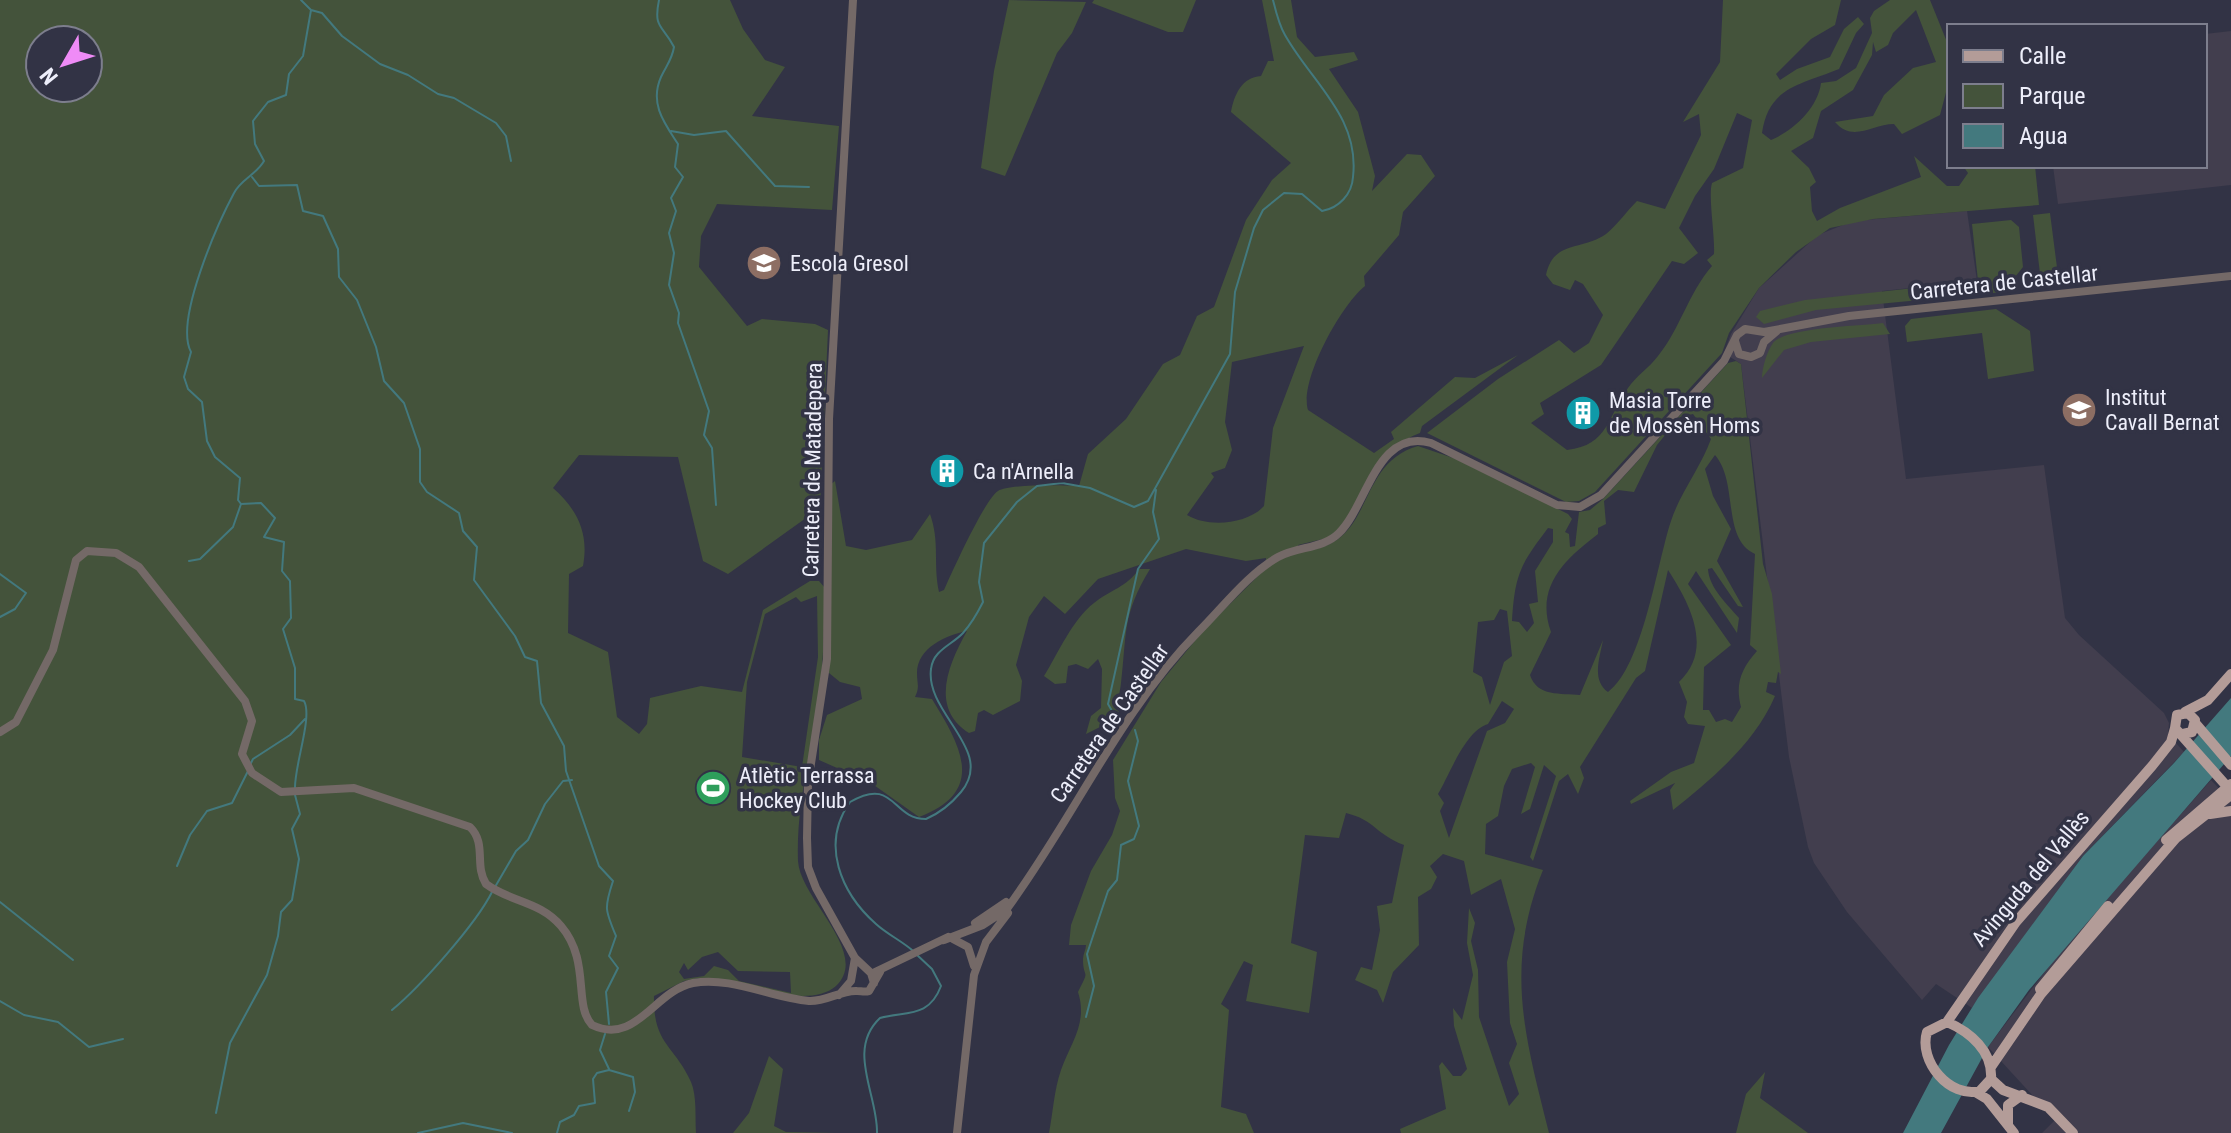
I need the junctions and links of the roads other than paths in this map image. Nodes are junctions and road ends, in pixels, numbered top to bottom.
1 (853, 0) edge
2 (2231, 276) edge
3 (1781, 328) junction
4 (1757, 331) junction
5 (1735, 341) junction
6 (1764, 342) junction
7 (1742, 355) junction
8 (1724, 361) junction
9 (2231, 666) edge
10 (2231, 674) edge
11 (2231, 684) edge
12 (2208, 700) junction
13 (2185, 712) junction
14 (2197, 725) junction
15 (1, 732) edge
16 (2182, 738) junction
17 (2231, 765) edge
18 (2218, 776) junction
19 (2230, 789) edge
20 (2216, 798) junction
21 (2231, 811) edge
22 (2205, 816) junction
23 (1018, 890) junction
24 (1013, 901) junction
25 (988, 923) junction
26 (963, 929) junction
27 (989, 936) junction
28 (948, 939) junction
29 (855, 958) junction
30 (875, 971) junction
31 (974, 975) junction
32 (852, 978) junction
33 (857, 991) junction
34 (2041, 994) junction
35 (839, 995) junction
36 (1949, 1023) junction
37 (1990, 1068) junction
38 (1977, 1093) junction
39 (2022, 1095) junction
40 (2011, 1129) edge
41 (957, 1133) edge
42 (2073, 1133) edge

1 - 29 street, Carretera de Matadepera
2 - 3 street, Carretera de Castellar
3 - 4 street, Carretera de Castellar
3 - 6 street, Carretera de Castellar
4 - 5 street
4 - 6 street
5 - 7 street
5 - 8 street, Carretera de Castellar
6 - 7 street
7 - 8 street, Carretera de Castellar
8 - 23 street, Carretera de Castellar
9 - 12 main road
10 - 12 main road
11 - 14 main road
12 - 13 main road
13 - 14 main road
13 - 16 main road
14 - 16 main road, Avinguda del Vallès
14 - 17 main road
15 - 35 street
16 - 18 main road
16 - 36 main road, Avinguda del Vallès
18 - 19 main road
18 - 20 main road
19 - 20 main road
19 - 22 main road
20 - 34 main road
21 - 22 main road
22 - 34 main road
23 - 24 street, Carretera de Castellar
23 - 26 street, Carretera de Castellar
24 - 25 street, Carretera de Castellar
24 - 27 street
25 - 26 street
25 - 27 street
25 - 28 street, Carretera de Castellar
26 - 28 street, Carretera de Castellar
27 - 31 street
28 - 30 street
28 - 31 street
29 - 30 street, Carretera de Matadepera
29 - 32 street
30 - 32 street
30 - 33 street
31 - 41 street
32 - 33 street
32 - 35 street
33 - 35 street
34 - 37 main road
36 - 37 main road
36 - 38 main road
37 - 38 main road
37 - 39 main road
38 - 40 main road
39 - 40 main road
39 - 42 main road

